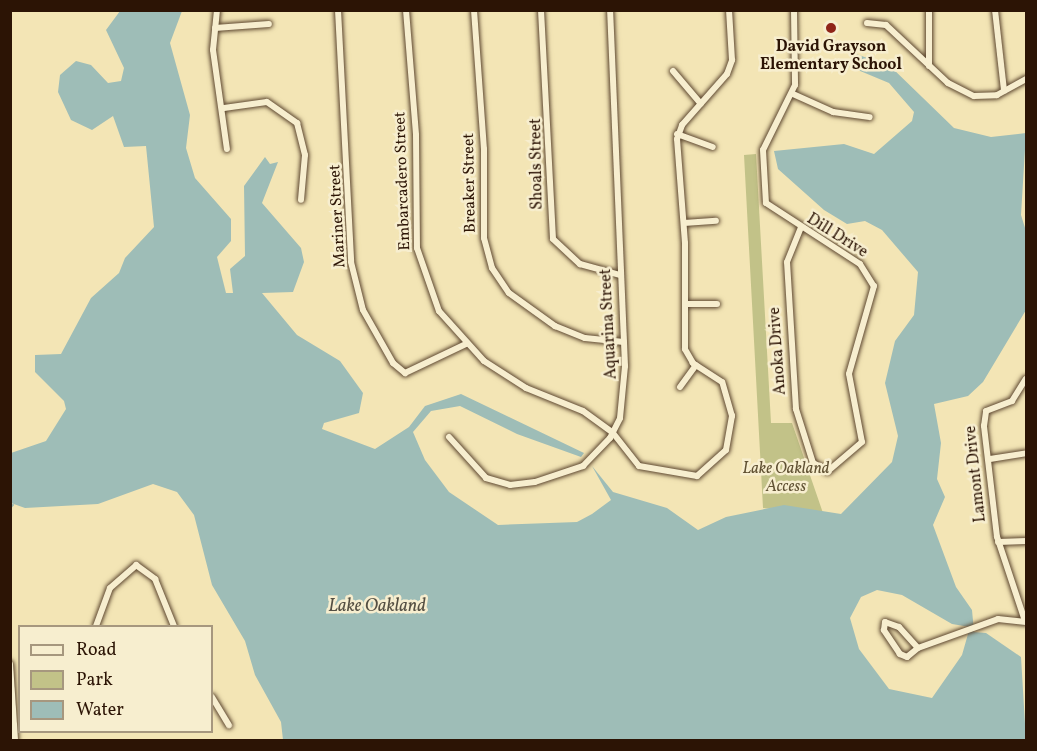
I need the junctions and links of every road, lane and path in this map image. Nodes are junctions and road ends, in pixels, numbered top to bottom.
1 (217, 10) edge
2 (338, 10) edge
3 (406, 10) edge
4 (474, 10) edge
5 (541, 10) edge
6 (610, 10) edge
7 (729, 10) edge
8 (794, 10) edge
9 (929, 10) edge
10 (995, 10) edge
11 (867, 23) dead end
12 (269, 24) dead end
13 (215, 28) junction
14 (928, 66) junction
15 (673, 71) dead end
16 (1026, 79) edge
17 (1004, 90) junction
18 (793, 94) junction
19 (700, 104) junction
20 (224, 108) junction
21 (870, 117) dead end
22 (678, 134) junction
23 (713, 147) dead end
24 (227, 149) dead end
25 (301, 200) dead end
26 (716, 221) dead end
27 (684, 223) junction
28 (801, 228) junction
29 (620, 274) junction
30 (686, 304) junction
31 (717, 304) dead end
32 (624, 342) junction
33 (465, 344) junction
34 (696, 365) junction
35 (1026, 379) edge
36 (680, 387) dead end
37 (613, 433) junction
38 (449, 437) dead end
39 (1026, 453) edge
40 (990, 459) junction
41 (818, 470) joint
42 (1026, 541) edge
43 (998, 542) junction
44 (1026, 621) edge
45 (97, 625) edge
46 (173, 625) edge
47 (918, 648) junction
48 (10, 664) edge
49 (16, 688) edge
50 (12, 699) edge
51 (213, 699) edge
52 (228, 725) dead end
53 (15, 741) edge

1 - 13 street
2 - 33 street, Mariner Street
3 - 33 street, Embarcadero Street
4 - 32 street, Breaker Street
5 - 29 street, Shoals Street
6 - 29 street, Aquarina Street
7 - 19 street
8 - 18 street, Dill Drive
9 - 14 street
10 - 17 street
11 - 14 street
12 - 13 street
13 - 20 street
14 - 17 street
15 - 19 street
16 - 17 street
18 - 21 street
18 - 28 street, Dill Drive
19 - 22 street
20 - 24 street
20 - 25 street
22 - 23 street
22 - 27 street
26 - 27 street
27 - 30 street
28 - 41 street, Anoka Drive
28 - 41 street, Dill Drive
29 - 32 street, Aquarina Street
30 - 31 street
30 - 34 street
32 - 37 street, Aquarina Street
33 - 37 street, Embarcadero Street
34 - 36 street
34 - 37 street, Embarcadero Street
35 - 40 street, Lamont Drive
37 - 38 street, Aquarina Street
39 - 40 street
40 - 43 street, Lamont Drive
42 - 43 street
43 - 44 street, Lamont Drive
44 - 47 street
45 - 46 street
47 - 47 street
48 - 49 street
49 - 50 street
50 - 53 street
51 - 52 street

